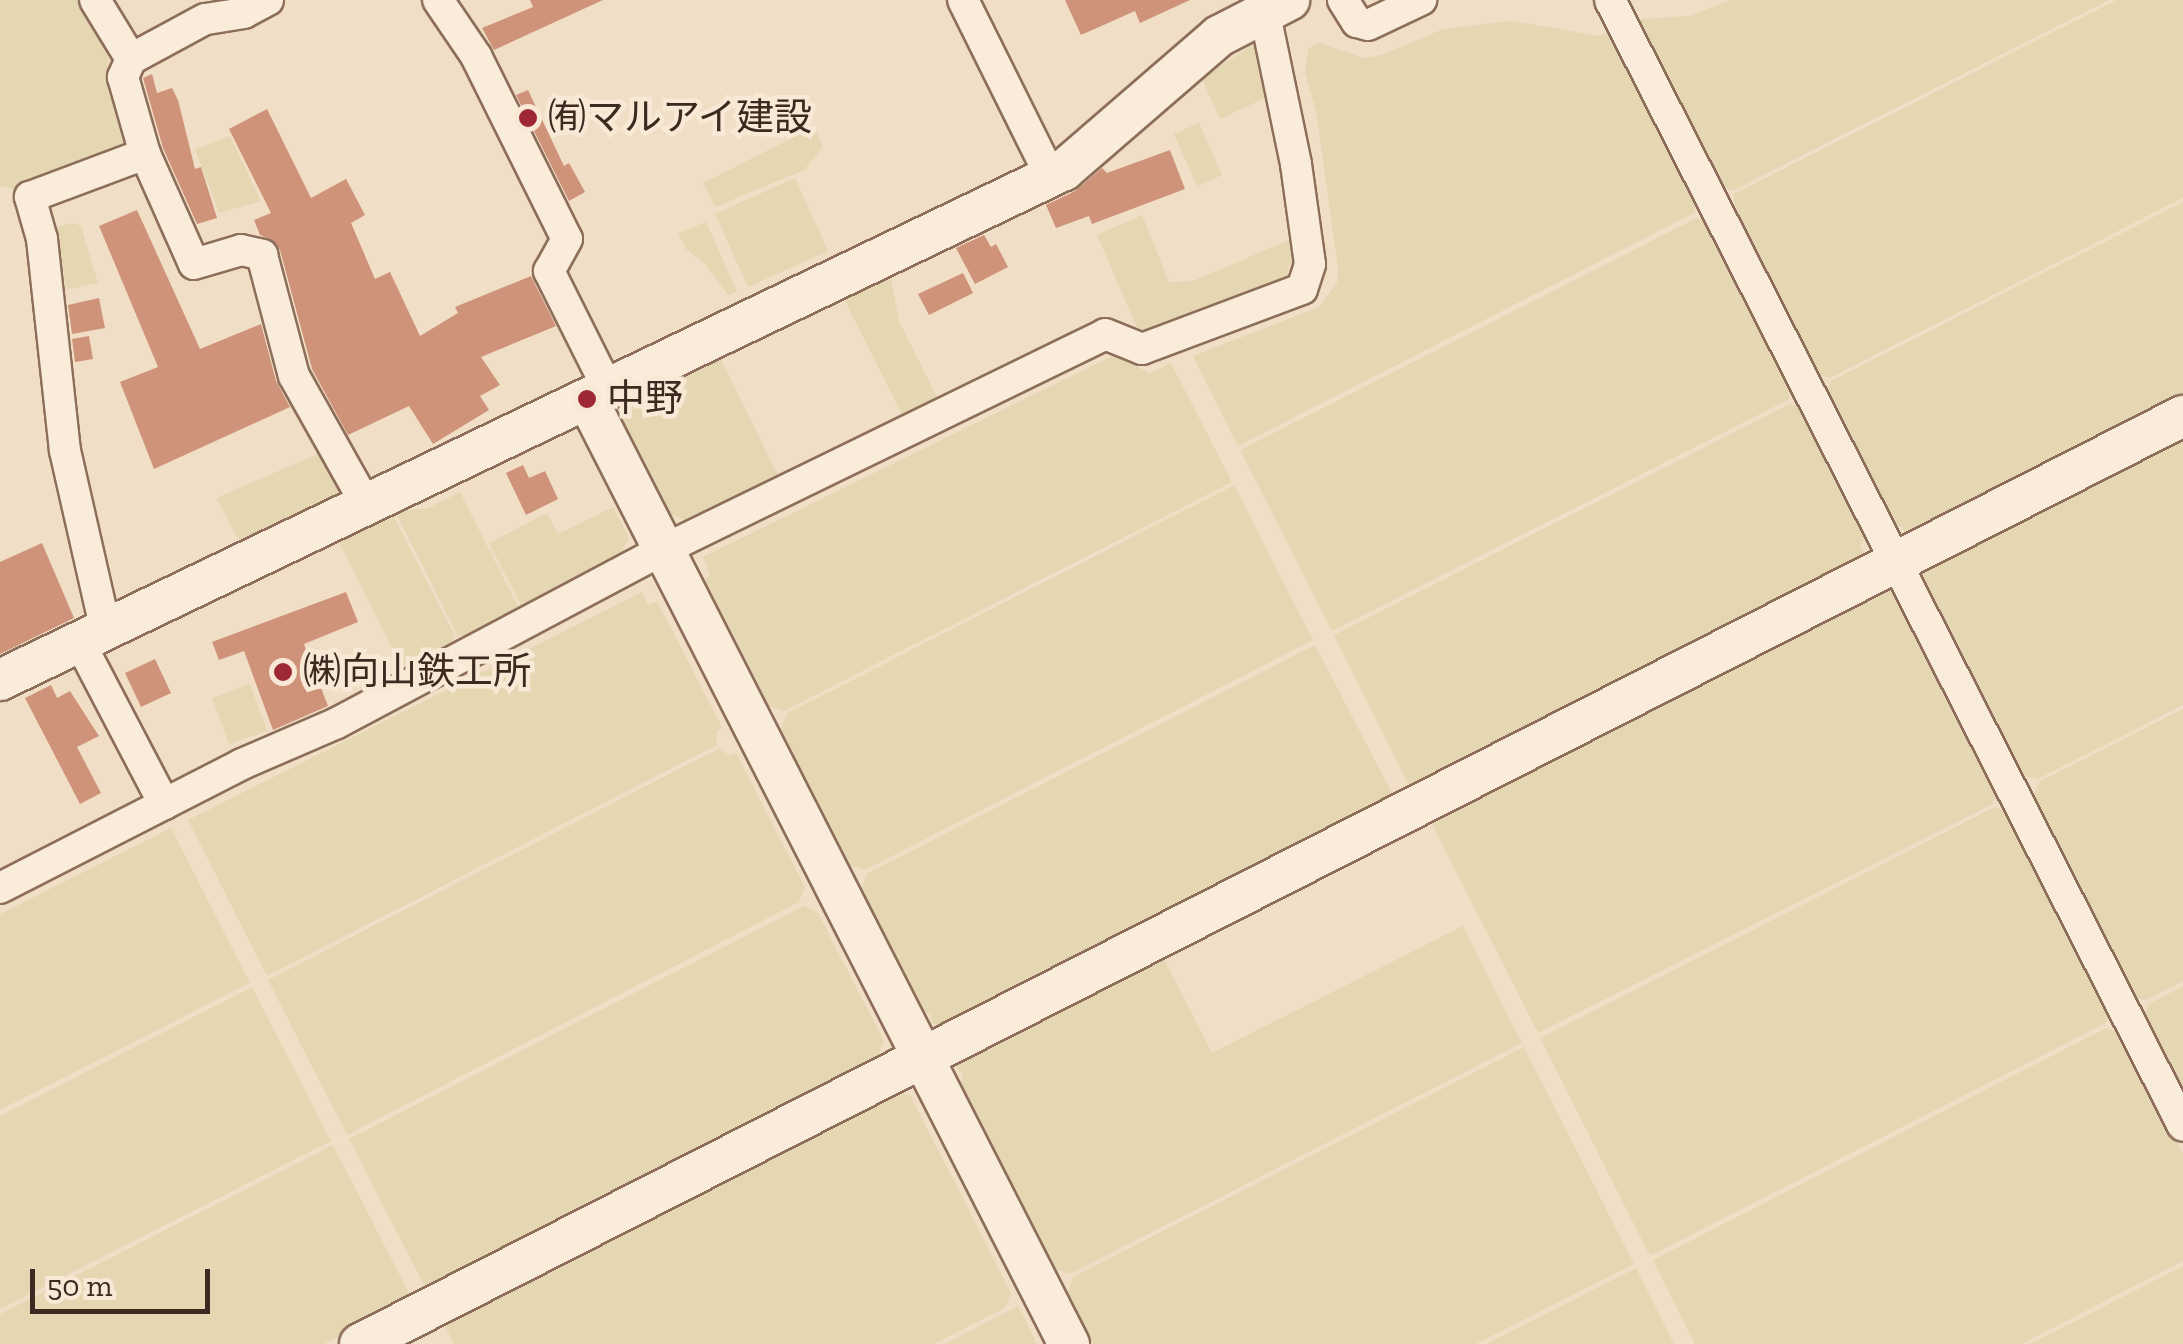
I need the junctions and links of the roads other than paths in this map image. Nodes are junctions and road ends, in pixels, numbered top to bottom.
1 (94, 0) edge
2 (268, 0) edge
3 (438, 0) edge
4 (963, 0) edge
5 (1344, 0) edge
6 (1422, 0) edge
7 (1610, 0) edge
8 (1276, 5) edge
9 (131, 59) junction
10 (145, 154) junction
11 (1052, 177) junction
12 (597, 394) junction
13 (2183, 416) edge
14 (367, 506) junction
15 (661, 552) junction
16 (1894, 564) junction
17 (93, 637) junction
18 (0, 680) edge
19 (164, 804) junction
20 (0, 888) edge
21 (923, 1057) junction
22 (2183, 1126) edge
23 (360, 1344) edge
24 (1068, 1344) edge

1 - 9 street
2 - 9 street
3 - 12 street
4 - 11 street
5 - 6 street
7 - 16 street
8 - 11 street
8 - 15 street
9 - 10 street
10 - 14 street
10 - 17 street
11 - 12 street
12 - 14 street
12 - 15 street
13 - 16 street
14 - 17 street
15 - 19 street
15 - 21 street
16 - 21 street
16 - 22 street
17 - 18 street
17 - 19 street
19 - 20 street
21 - 23 street
21 - 24 street

